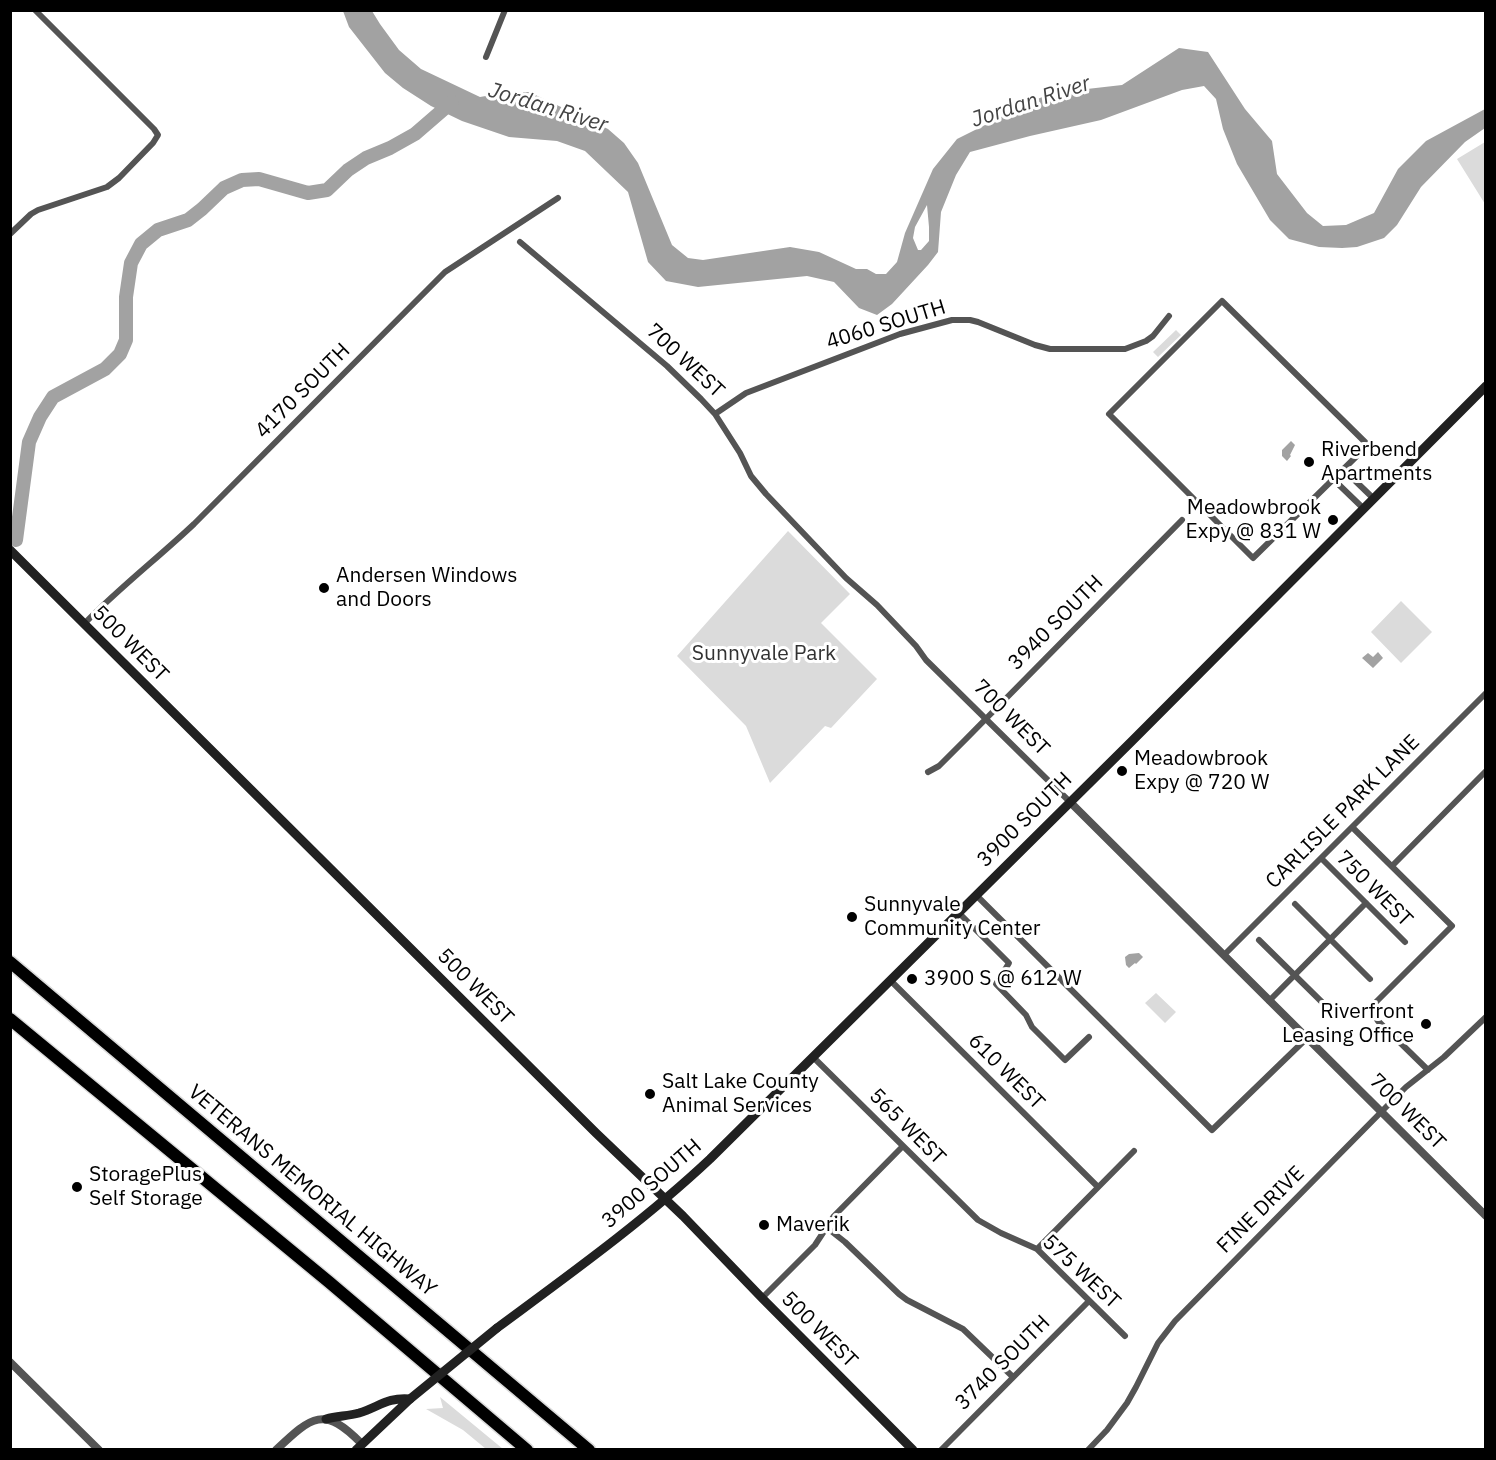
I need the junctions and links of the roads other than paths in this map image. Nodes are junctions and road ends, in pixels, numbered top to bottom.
1 (34, 10) edge
2 (506, 10) edge
3 (486, 57) dead end
4 (558, 198) dead end
5 (10, 234) edge
6 (520, 242) dead end
7 (1170, 316) dead end
8 (1485, 386) edge
9 (715, 414) junction
10 (1343, 469) junction
11 (1333, 479) junction
12 (1374, 499) junction
13 (1364, 509) junction
14 (1182, 520) dead end
15 (10, 550) edge
16 (84, 624) junction
17 (1485, 693) edge
18 (1479, 700) junction
19 (1485, 706) edge
20 (986, 718) junction
21 (1485, 771) edge
22 (928, 772) dead end
23 (1070, 802) junction
24 (1352, 827) junction
25 (1321, 858) junction
26 (1392, 866) junction
27 (976, 895) junction
28 (1366, 903) junction
29 (1295, 904) dead end
30 (958, 912) junction
31 (1330, 939) junction
32 (1259, 940) dead end
33 (1405, 942) dead end
34 (1224, 955) junction
35 (10, 962) edge
36 (1295, 975) junction
37 (1370, 979) dead end
38 (890, 980) junction
39 (1269, 1001) junction
40 (1334, 1014) dead end
41 (1485, 1017) edge
42 (10, 1019) edge
43 (1089, 1037) dead end
44 (1307, 1038) junction
45 (813, 1057) junction
46 (1428, 1070) junction
47 (1382, 1112) junction
48 (903, 1146) junction
49 (1134, 1151) dead end
50 (1098, 1187) junction
51 (665, 1199) junction
52 (1485, 1216) edge
53 (978, 1220) joint
54 (826, 1227) junction
55 (1037, 1249) junction
56 (762, 1298) junction
57 (1089, 1301) junction
58 (1125, 1336) dead end
59 (10, 1362) edge
60 (1013, 1377) junction
61 (410, 1400) junction
62 (326, 1419) junction
63 (359, 1446) edge
64 (99, 1449) edge
65 (276, 1449) edge
66 (527, 1449) edge
67 (589, 1449) edge
68 (913, 1449) edge
69 (941, 1449) edge
70 (1088, 1449) edge

1 - 5 street
2 - 3 street
4 - 16 street, 4170 SOUTH
6 - 9 street, 700 WEST
7 - 9 street, 4060 SOUTH
8 - 12 main road, 3900 SOUTH
9 - 20 street, 700 WEST
10 - 11 street
10 - 11 street
10 - 12 street
11 - 13 street
12 - 13 main road, 3900 SOUTH
13 - 23 main road, 3900 SOUTH
14 - 20 street, 3940 SOUTH
15 - 16 main road, 500 WEST
16 - 51 main road, 500 WEST
17 - 18 street, CARLISLE PARK LANE
18 - 19 street
18 - 24 street, CARLISLE PARK LANE
20 - 22 street, 3940 SOUTH
20 - 23 street, 700 WEST
21 - 26 street
23 - 27 main road, 3900 SOUTH
23 - 34 street, 700 WEST
24 - 25 street, CARLISLE PARK LANE
24 - 26 street
25 - 28 street, 750 WEST
25 - 34 street, CARLISLE PARK LANE
26 - 46 street
27 - 30 main road, 3900 SOUTH
27 - 44 street
28 - 31 street
28 - 33 street, 750 WEST
29 - 31 street
30 - 38 main road, 3900 SOUTH
30 - 43 street
31 - 36 street
31 - 37 street
32 - 36 street
34 - 39 street, 700 WEST
35 - 67 highway, VETERANS MEMORIAL HIGHWAY
36 - 39 street
36 - 40 street
38 - 45 main road, 3900 SOUTH
38 - 50 street, 610 WEST
39 - 44 street, 700 WEST
41 - 46 street, FINE DRIVE
42 - 66 highway
44 - 47 street, 700 WEST
45 - 48 street, 565 WEST
45 - 51 main road, 3900 SOUTH
46 - 47 street, FINE DRIVE
47 - 52 street, 700 WEST
47 - 70 street, FINE DRIVE
48 - 53 street, 565 WEST
48 - 54 street
49 - 50 street
50 - 55 street
51 - 56 main road, 500 WEST
51 - 61 main road, 3900 SOUTH, bridge
53 - 55 street, 575 WEST
54 - 56 street
54 - 60 street
55 - 57 street, 575 WEST
56 - 68 main road, 500 WEST
57 - 58 street, 575 WEST
57 - 60 street, 3740 SOUTH
59 - 64 street
60 - 69 street, 3740 SOUTH
61 - 62 main road
61 - 63 main road, 3900 SOUTH
62 - 63 street
62 - 65 street

